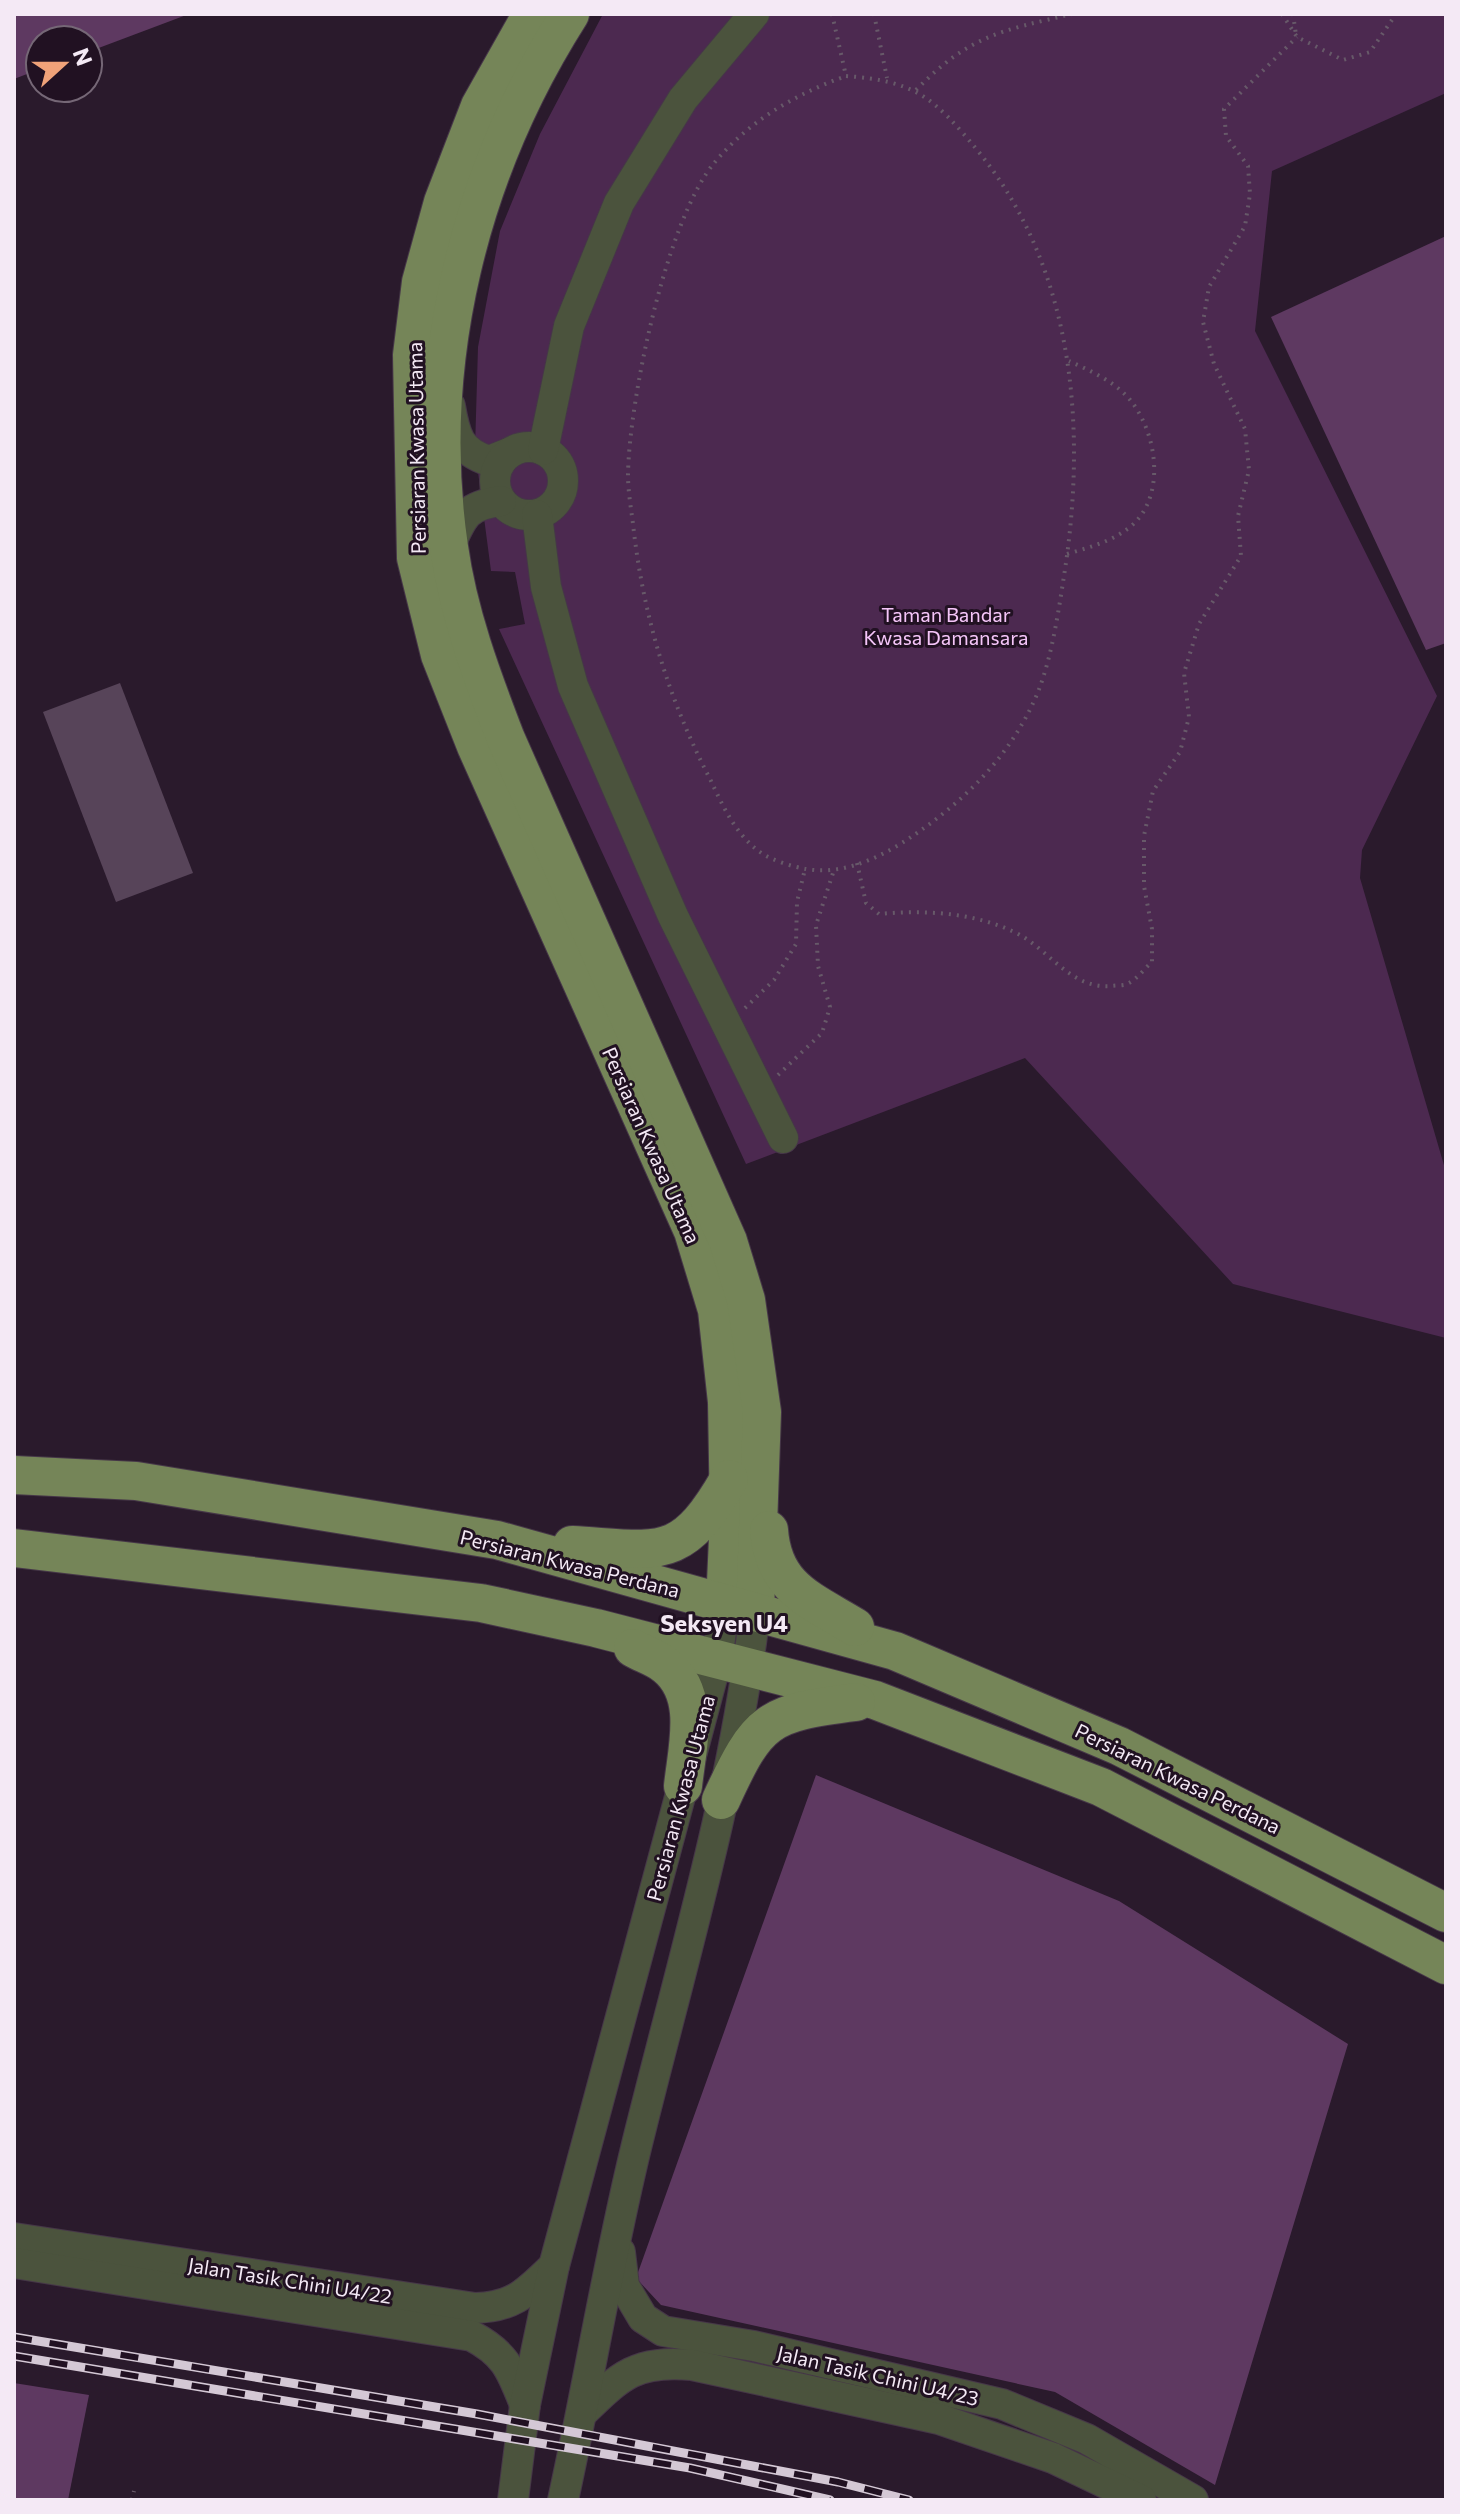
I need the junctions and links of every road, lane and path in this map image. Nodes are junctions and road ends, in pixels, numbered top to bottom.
1 (532, 14) edge
2 (570, 14) edge
3 (754, 14) edge
4 (832, 14) edge
5 (874, 14) edge
6 (1072, 14) edge
7 (1282, 14) edge
8 (1293, 14) edge
9 (1396, 14) edge
10 (1297, 37) junction
11 (846, 76) junction
12 (887, 79) junction
13 (916, 90) junction
14 (1069, 361) junction
15 (445, 376) junction
16 (543, 450) junction
17 (509, 453) junction
18 (501, 501) junction
19 (537, 515) junction
20 (449, 547) junction
21 (1067, 554) junction
22 (857, 863) junction
23 (805, 869) junction
24 (834, 870) junction
25 (726, 1026) junction
26 (759, 1091) junction
27 (783, 1138) dead end
28 (762, 1412) junction
29 (14, 1475) edge
30 (729, 1479) junction
31 (497, 1540) junction
32 (14, 1548) edge
33 (740, 1608) junction
34 (596, 1628) junction
35 (895, 1651) junction
36 (733, 1663) junction
37 (875, 1700) junction
38 (683, 1786) junction
39 (721, 1800) junction
40 (1446, 1913) edge
41 (1446, 1965) edge
42 (617, 2226) junction
43 (14, 2238) edge
44 (14, 2263) edge
45 (554, 2266) junction
46 (525, 2405) junction
47 (583, 2412) junction
48 (134, 2491) dead end
49 (132, 2500) edge
50 (513, 2500) edge
51 (563, 2500) edge
52 (1141, 2500) edge
53 (1193, 2500) edge

1 - 30 main road, Persiaran Kwasa Utama
2 - 15 main road, Persiaran Kwasa Utama
3 - 16 street
4 - 11 path
5 - 12 path
6 - 13 path
7 - 10 path
8 - 10 path
9 - 10 path
10 - 22 path
11 - 12 path
11 - 23 path
12 - 13 path
13 - 14 path
14 - 21 path
14 - 21 path
15 - 17 street
15 - 20 main road, Persiaran Kwasa Utama
16 - 17 street
16 - 19 street
17 - 18 street
18 - 19 street
18 - 20 street
19 - 25 street
20 - 28 main road, Persiaran Kwasa Utama
21 - 22 path
22 - 24 path
23 - 24 path
23 - 25 path
24 - 26 path
25 - 26 street
26 - 27 street
28 - 33 main road, Persiaran Kwasa Utama
28 - 35 main road
29 - 31 main road, Persiaran Kwasa Perdana
30 - 31 main road
30 - 33 main road, Persiaran Kwasa Utama
31 - 33 main road, Persiaran Kwasa Perdana
32 - 34 main road
33 - 35 main road, Persiaran Kwasa Perdana
33 - 36 street, Persiaran Kwasa Utama
34 - 36 main road
34 - 38 main road
35 - 40 main road, Persiaran Kwasa Perdana
36 - 37 main road
36 - 38 street, Persiaran Kwasa Utama
36 - 39 street, Persiaran Kwasa Utama
37 - 39 main road
37 - 41 main road
38 - 45 street, Persiaran Kwasa Utama
39 - 42 street, Persiaran Kwasa Utama
42 - 47 street, Persiaran Kwasa Utama
42 - 53 street, Jalan Tasik Chini U4/23
43 - 45 street, Jalan Tasik Chini U4/22
44 - 46 street, Jalan Tasik Chini U4/22
45 - 46 street, Persiaran Kwasa Utama
46 - 50 street, Persiaran Kwasa Utama
47 - 51 street, Persiaran Kwasa Utama
47 - 52 street, Jalan Tasik Chini U4/23
48 - 49 path

